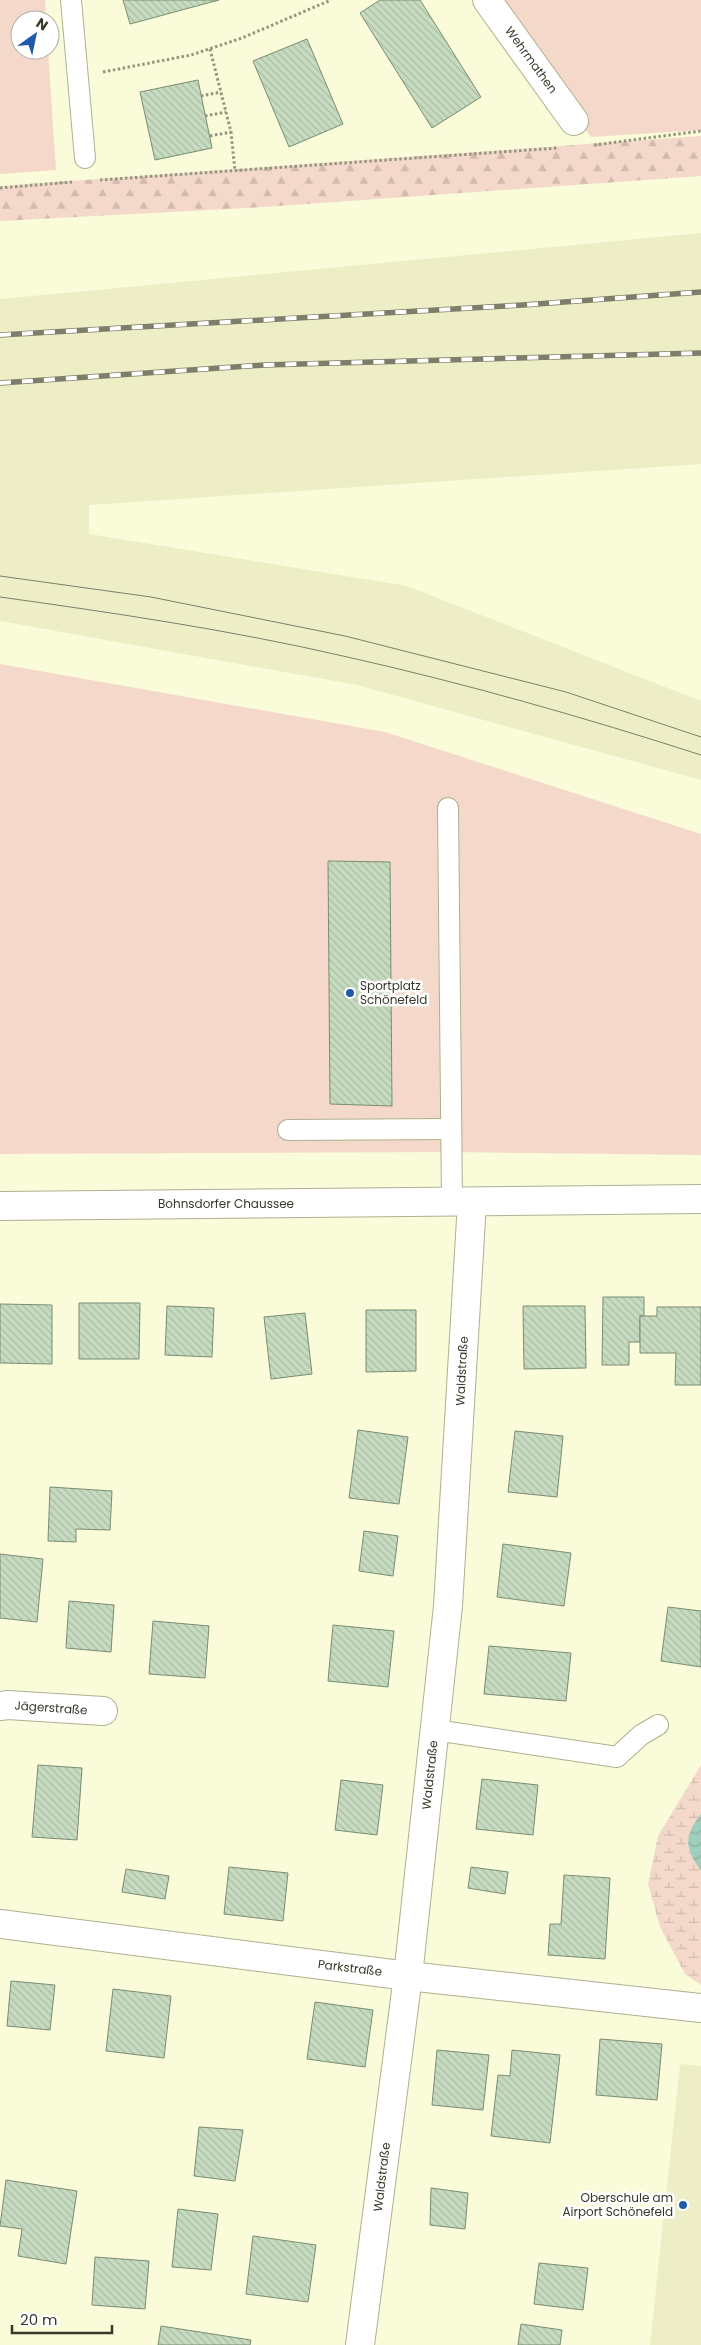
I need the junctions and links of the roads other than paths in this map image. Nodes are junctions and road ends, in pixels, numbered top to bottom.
1 (71, 0) edge
2 (487, 0) edge
3 (574, 121) dead end
4 (85, 158) dead end
5 (448, 808) dead end
6 (451, 1129) junction
7 (288, 1130) dead end
8 (701, 1199) edge
9 (462, 1202) junction
10 (0, 1206) edge
11 (0, 1706) edge
12 (103, 1712) dead end
13 (658, 1725) dead end
14 (435, 1730) junction
15 (0, 1924) edge
16 (408, 1976) junction
17 (701, 2008) edge
18 (360, 2345) edge

1 - 4 lane
2 - 3 street, Wehrmathen
5 - 6 lane
6 - 7 lane
6 - 9 lane
8 - 9 street, Bohnsdorfer Chaussee
9 - 10 street, Bohnsdorfer Chaussee
9 - 14 street, Waldstraße
11 - 12 street, Jägerstraße
13 - 14 lane
14 - 16 street, Waldstraße
15 - 16 street, Parkstraße
16 - 17 street, Parkstraße
16 - 18 street, Waldstraße

